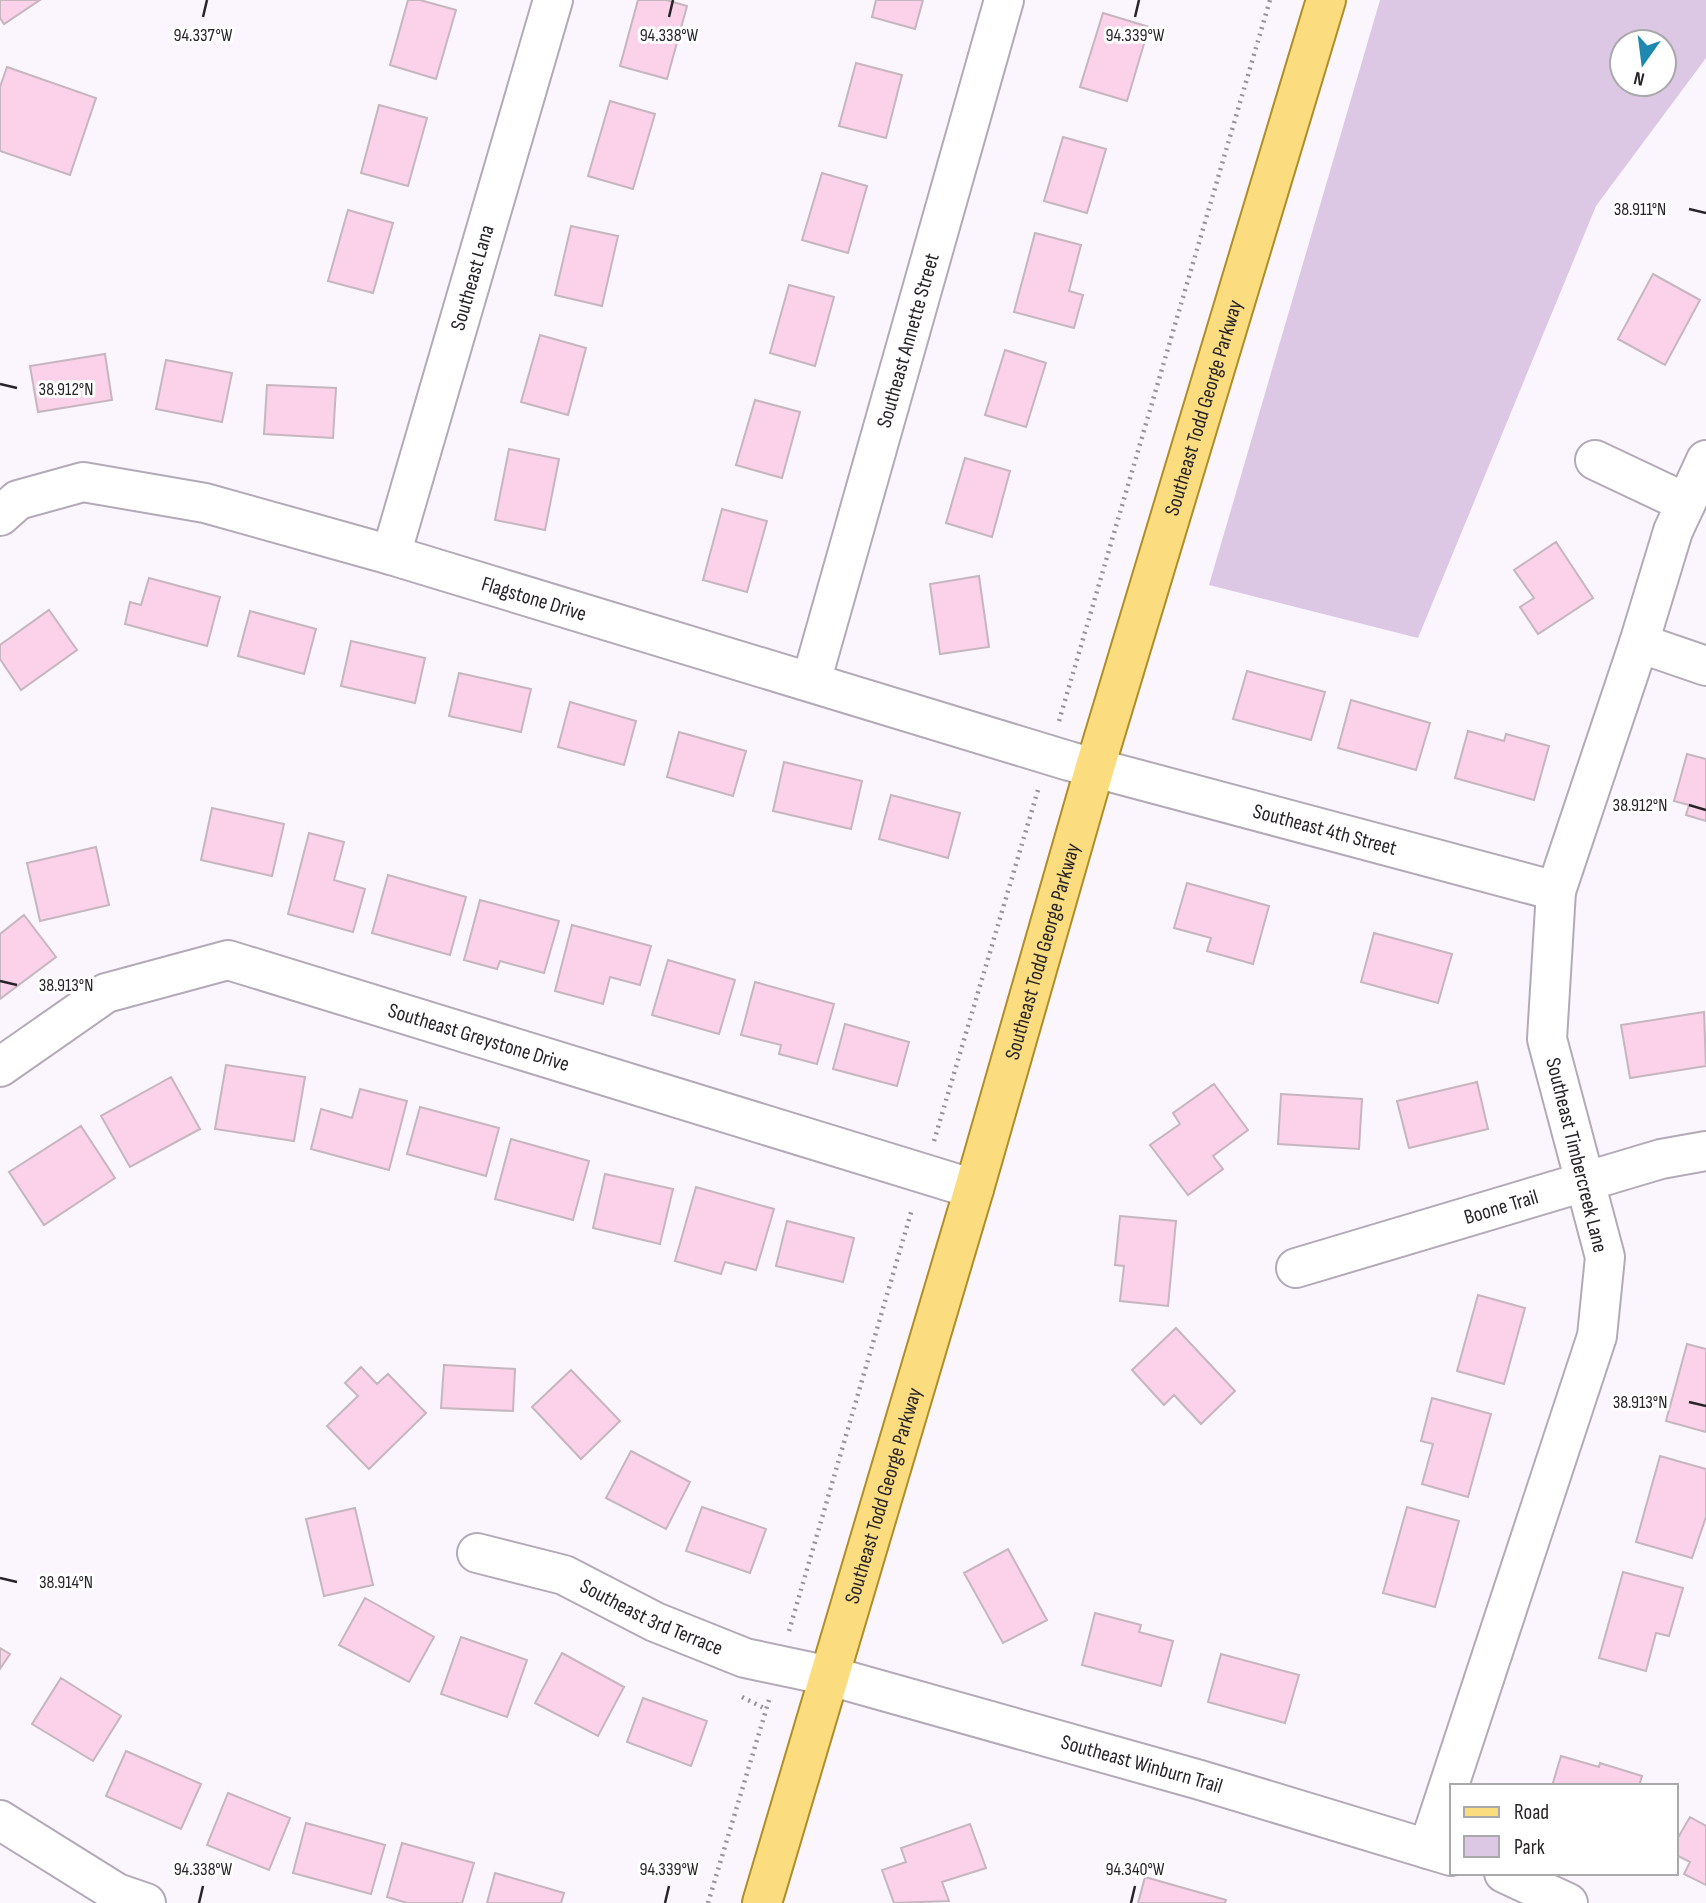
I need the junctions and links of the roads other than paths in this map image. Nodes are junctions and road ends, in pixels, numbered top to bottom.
1 (553, 0) edge
2 (1004, 0) edge
3 (1326, 0) edge
4 (1595, 460) dead end
5 (1706, 460) edge
6 (1686, 503) junction
7 (0, 516) edge
8 (391, 555) junction
9 (1639, 643) junction
10 (1706, 666) edge
11 (811, 682) junction
12 (1082, 764) junction
13 (1556, 891) junction
14 (0, 1067) edge
15 (1706, 1151) edge
16 (1586, 1183) junction
17 (974, 1189) junction
18 (1296, 1268) dead end
19 (477, 1553) dead end
20 (830, 1676) junction
21 (1461, 1784) edge
22 (0, 1820) edge
23 (1450, 1820) edge
24 (1440, 1853) edge
25 (1508, 1875) edge
26 (146, 1903) edge
27 (762, 1903) edge
28 (1568, 1903) edge

1 - 8 street, Southeast Lana
2 - 11 street, Southeast Annette Street
3 - 12 main road, Southeast Todd George Parkway
4 - 6 street
5 - 6 street, Southeast Timbercreek Lane
6 - 9 street, Southeast Timbercreek Lane
7 - 8 street, Flagstone Drive
8 - 11 street, Flagstone Drive
9 - 10 street
9 - 13 street, Southeast Timbercreek Lane
11 - 12 street, Flagstone Drive
12 - 13 street, Southeast 4th Street
12 - 17 main road, Southeast Todd George Parkway
13 - 16 street, Southeast Timbercreek Lane
14 - 17 street, Southeast Greystone Drive
15 - 16 street, Boone Trail
16 - 18 street, Boone Trail
16 - 21 street, Southeast Timbercreek Lane
17 - 20 main road, Southeast Todd George Parkway
19 - 20 street, Southeast 3rd Terrace
20 - 24 street, Southeast Winburn Trail
20 - 27 main road, Southeast Todd George Parkway
22 - 26 street
23 - 24 street, Southeast Timbercreek Lane
25 - 28 street

